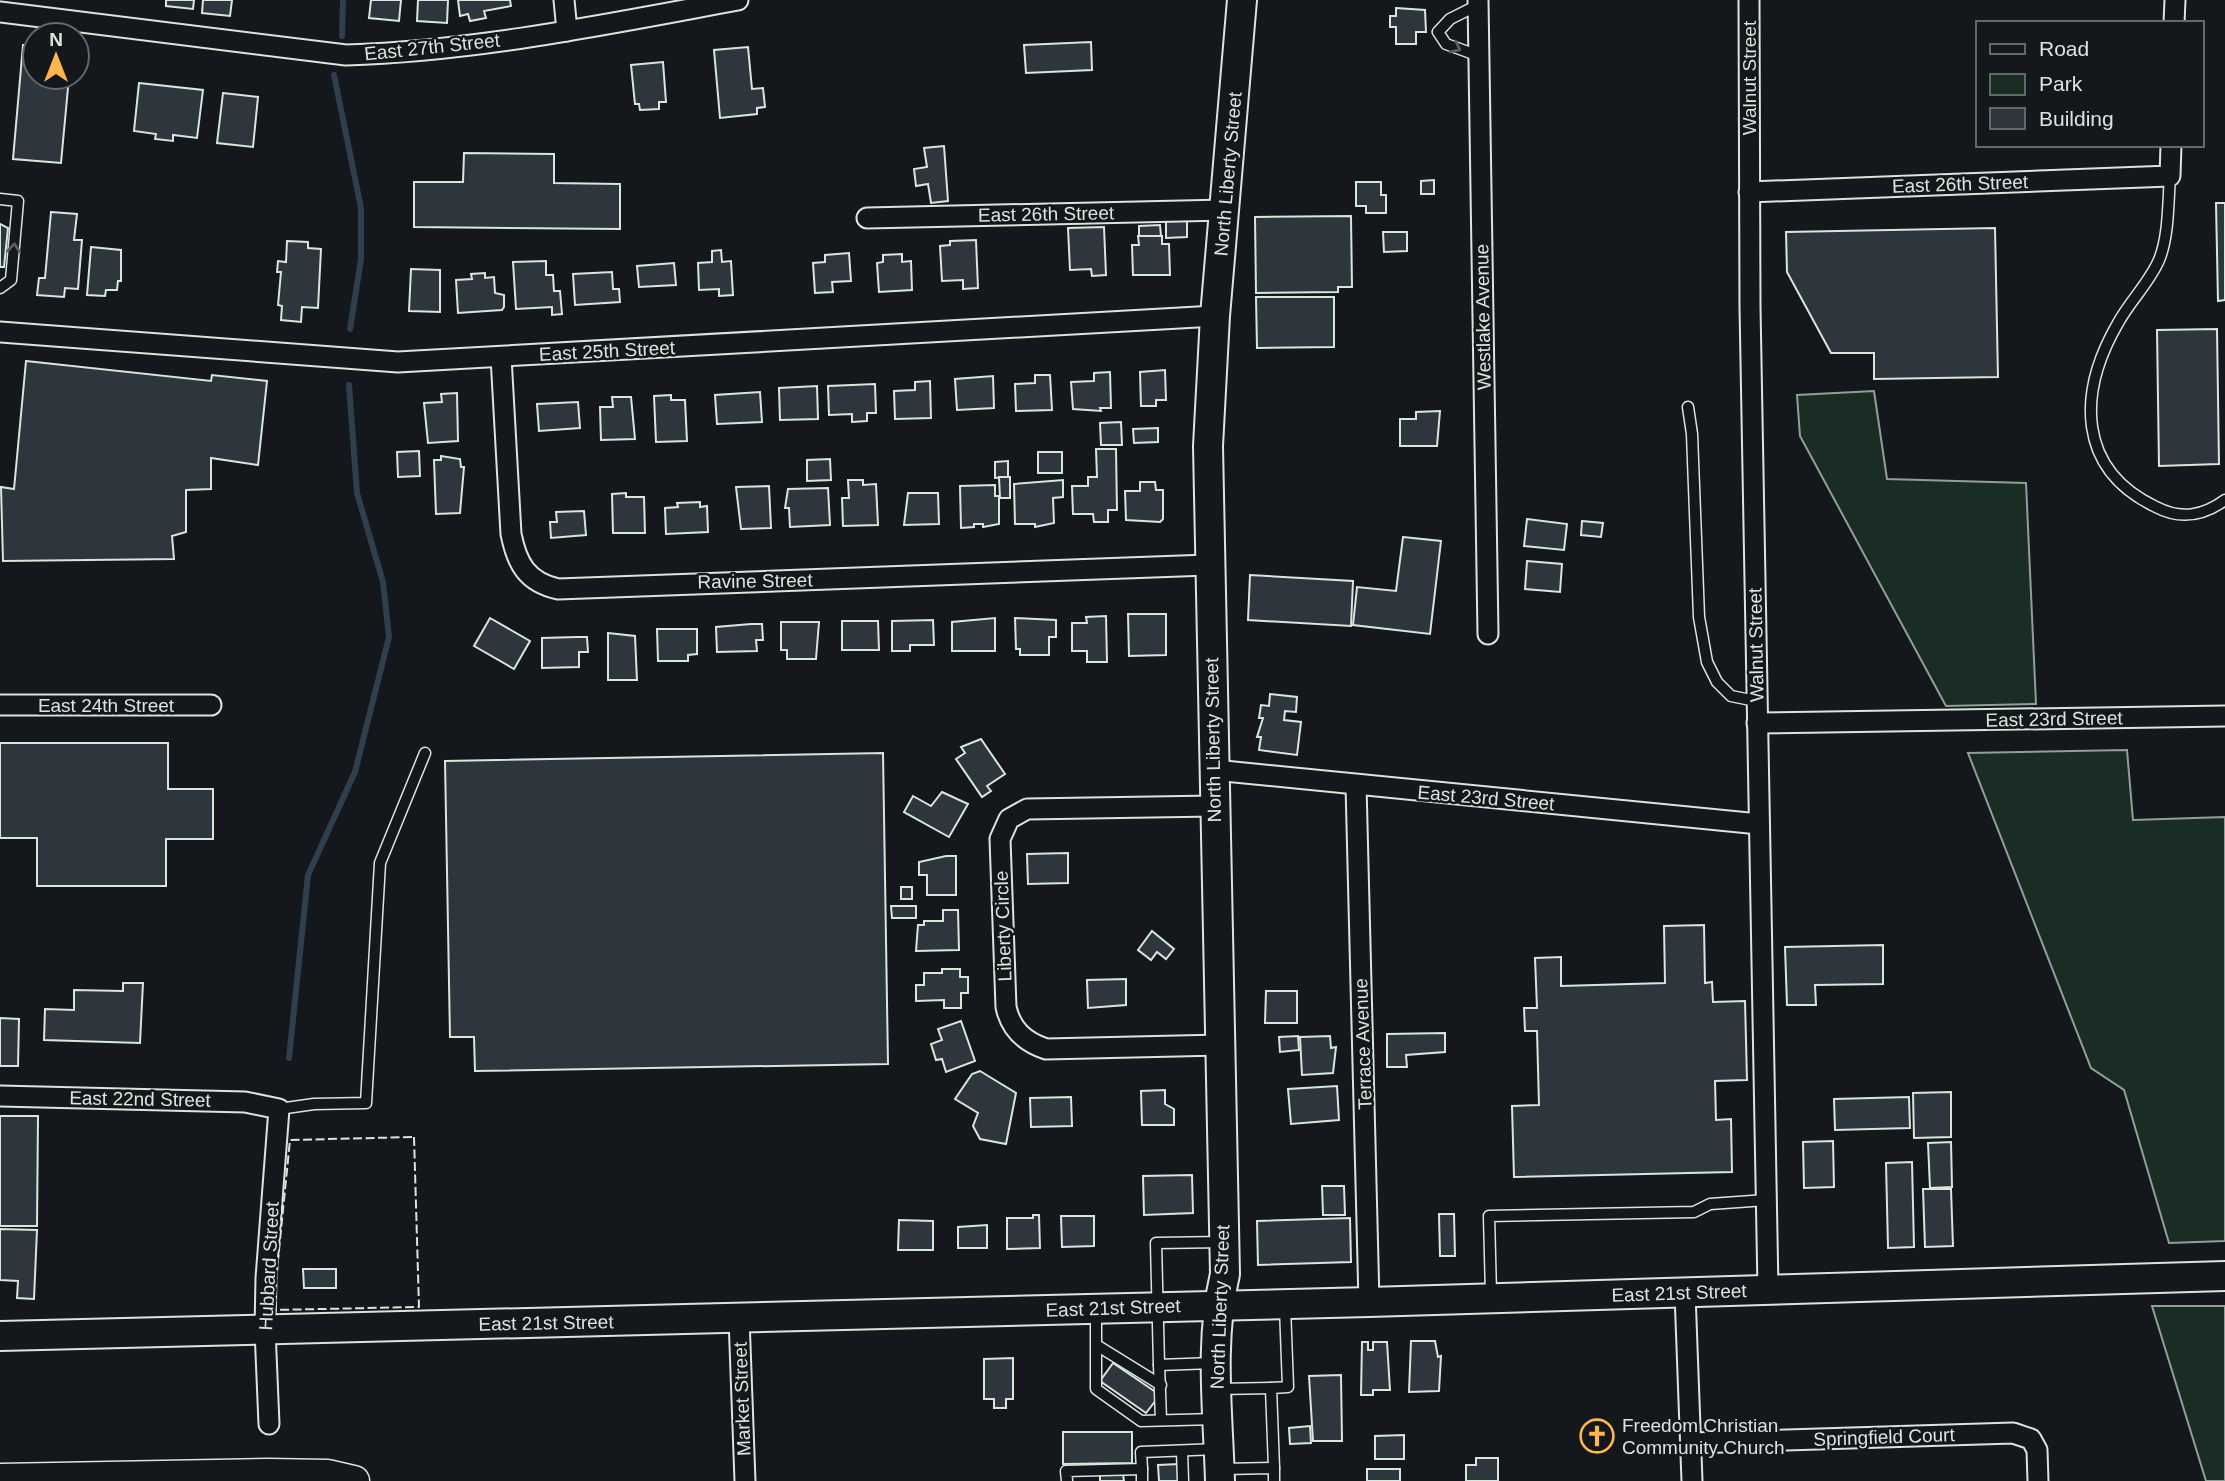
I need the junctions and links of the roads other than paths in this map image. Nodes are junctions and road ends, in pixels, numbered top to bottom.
1 (564, 0) edge
2 (738, 0) edge
3 (1242, 0) edge
4 (1749, 0) edge
5 (2175, 0) edge
6 (1478, 3) edge
7 (0, 12) edge
8 (2174, 21) edge
9 (567, 31) junction
10 (1479, 56) junction
11 (2171, 147) edge
12 (2170, 176) junction
13 (1749, 192) junction
14 (0, 199) edge
15 (1225, 210) junction
16 (867, 218) dead end
17 (0, 288) edge
18 (1215, 316) junction
19 (0, 332) edge
20 (501, 357) junction
21 (1688, 407) dead end
22 (2225, 500) edge
23 (1208, 565) junction
24 (1488, 634) dead end
25 (1756, 701) junction
26 (0, 705) edge
27 (211, 705) dead end
28 (2225, 716) edge
29 (1757, 723) junction
30 (425, 753) dead end
31 (1214, 770) junction
32 (1356, 786) junction
33 (1214, 806) junction
34 (1759, 824) junction
35 (1221, 1045) junction
36 (0, 1096) edge
37 (279, 1109) junction
38 (1766, 1200) junction
39 (1224, 1242) junction
40 (2225, 1276) edge
41 (1768, 1290) junction
42 (1685, 1293) junction
43 (1491, 1298) junction
44 (1370, 1302) junction
45 (1285, 1304) junction
46 (1217, 1305) junction
47 (1158, 1307) junction
48 (1096, 1308) junction
49 (739, 1318) junction
50 (265, 1330) junction
51 (0, 1336) edge
52 (1098, 1346) junction
53 (1159, 1365) junction
54 (1216, 1376) junction
55 (1161, 1385) junction
56 (1271, 1388) junction
57 (1217, 1419) junction
58 (1161, 1420) junction
59 (269, 1424) dead end
60 (1692, 1443) junction
61 (1182, 1451) junction
62 (1219, 1466) edge
63 (1274, 1468) junction
64 (1142, 1469) junction
65 (0, 1479) edge
66 (354, 1481) edge
67 (745, 1481) edge
68 (1067, 1481) edge
69 (1142, 1481) edge
70 (1183, 1481) edge
71 (1274, 1481) edge
72 (1692, 1481) edge
73 (2038, 1481) edge

1 - 9 street
2 - 9 street, East 27th Street
3 - 15 street, North Liberty Street
4 - 13 street, Walnut Street
5 - 8 street
6 - 10 street, Westlake Avenue
6 -> 10 lane
7 - 9 street, East 27th Street
10 - 24 street, Westlake Avenue
11 - 12 street
12 - 13 street, East 26th Street
12 - 22 lane
13 - 25 street, Walnut Street
17 -> 14 lane
15 - 16 street, East 26th Street
15 - 18 street, North Liberty Street
18 - 20 street, East 25th Street
18 - 23 street, North Liberty Street
19 - 20 street, East 25th Street
20 - 23 street, Ravine Street
21 - 25 lane
23 - 31 street, North Liberty Street
25 - 29 street, Walnut Street
26 - 27 street, East 24th Street
28 - 29 street, East 23rd Street
29 - 34 street, Walnut Street
30 - 37 lane
31 - 32 street, East 23rd Street
31 - 33 street, North Liberty Street
32 - 34 street, East 23rd Street
32 - 44 street, Terrace Avenue
33 - 35 street, North Liberty Street
33 - 35 street, Liberty Circle
34 - 38 street, Walnut Street
35 - 39 street, North Liberty Street
36 - 37 street, East 22nd Street
37 - 50 street, Hubbard Street
38 - 41 street, Walnut Street
38 - 43 lane
39 - 46 street, North Liberty Street
39 - 47 lane
40 - 41 street, East 21st Street
41 - 42 street, East 21st Street
42 - 43 street, East 21st Street
42 - 60 street
43 - 44 street, East 21st Street
44 - 45 street, East 21st Street
45 - 46 street, East 21st Street
45 - 56 lane
46 - 47 street, East 21st Street
46 - 54 street, North Liberty Street
47 - 48 street, East 21st Street
47 - 53 lane
48 - 49 street, East 21st Street
48 - 52 lane
49 - 50 street, East 21st Street
49 - 67 street, Market Street
50 - 51 street, East 21st Street
50 - 59 street, Hubbard Street
52 - 55 lane
52 - 58 lane
53 - 54 lane
53 - 55 lane
54 - 56 lane
54 - 57 street, North Liberty Street
55 - 58 lane
56 - 63 lane
57 - 58 lane
57 - 62 street, North Liberty Street
60 - 72 street
60 - 73 street, Springfield Court
61 - 62 lane
61 - 64 lane
61 - 70 lane
62 - 63 lane
63 - 71 lane
64 - 68 lane
64 - 69 lane
65 - 66 main road

